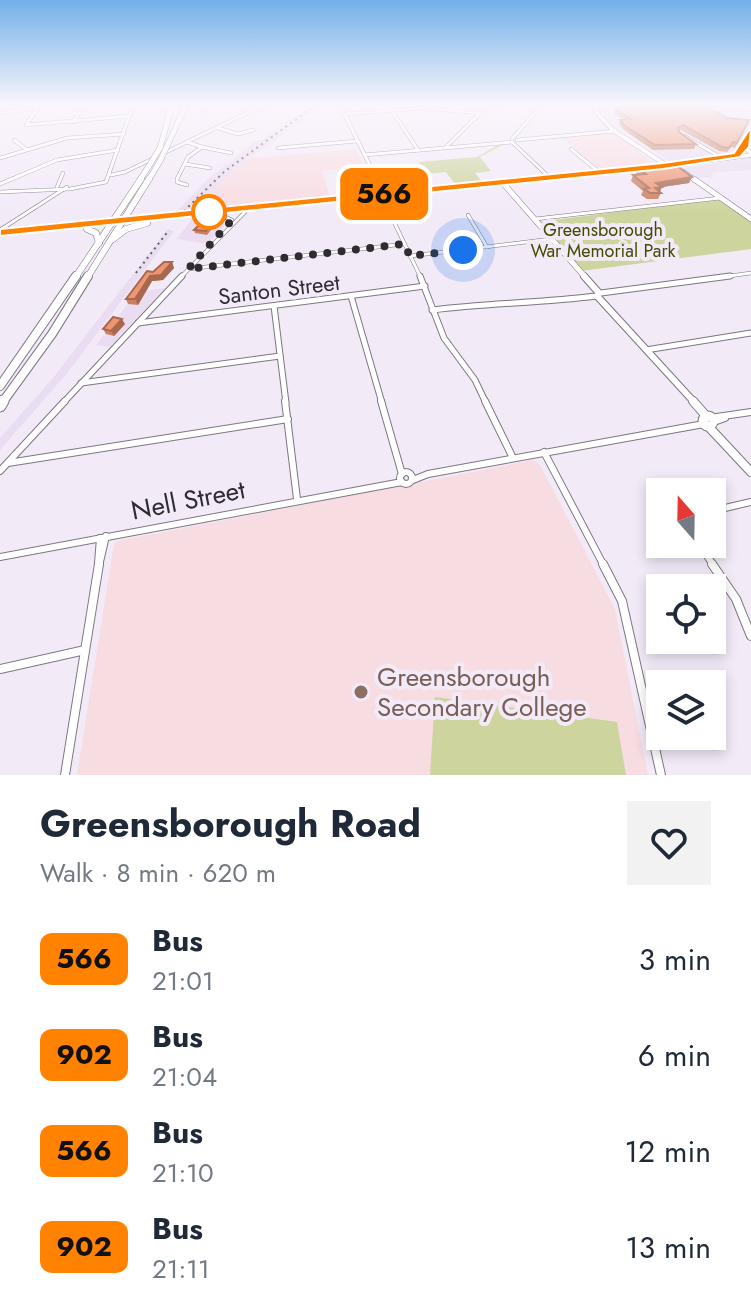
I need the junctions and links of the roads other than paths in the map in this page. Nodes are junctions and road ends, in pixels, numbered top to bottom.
1 (16, 141) edge
2 (54, 141) edge
3 (121, 141) edge
4 (162, 141) edge
5 (169, 141) edge
6 (355, 141) edge
7 (357, 141) edge
8 (412, 141) edge
9 (452, 141) edge
10 (512, 141) edge
11 (514, 141) edge
12 (632, 141) edge
13 (633, 141) edge
14 (693, 141) edge
15 (186, 142) joint
16 (202, 147) junction
17 (446, 147) junction
18 (278, 148) dead end
19 (26, 149) junction
20 (571, 149) dead end
21 (118, 150) junction
22 (418, 150) junction
23 (749, 151) edge
24 (231, 153) dead end
25 (364, 155) junction
26 (736, 156) junction
27 (0, 158) edge
28 (722, 158) junction
29 (658, 160) junction
30 (184, 164) junction
31 (671, 166) junction
32 (646, 167) junction
33 (210, 168) dead end
34 (615, 171) junction
35 (599, 172) junction
36 (63, 173) dead end
37 (110, 174) junction
38 (549, 177) junction
39 (502, 182) junction
40 (180, 183) junction
41 (0, 184) edge
42 (187, 185) dead end
43 (174, 186) dead end
44 (57, 187) junction
45 (68, 188) junction
46 (2, 193) edge
47 (382, 194) junction
48 (720, 198) junction
49 (135, 202) junction
50 (119, 211) junction
51 (243, 211) junction
52 (219, 214) junction
53 (468, 215) dead end
54 (751, 219) edge
55 (17, 220) junction
56 (149, 220) junction
57 (232, 220) junction
58 (534, 220) junction
59 (117, 224) junction
60 (12, 225) junction
61 (74, 225) junction
62 (227, 227) junction
63 (87, 229) junction
64 (20, 230) junction
65 (2, 231) edge
66 (112, 239) junction
67 (551, 239) junction
68 (99, 243) junction
69 (404, 244) junction
70 (487, 247) junction
71 (410, 256) junction
72 (188, 269) junction
73 (751, 273) edge
74 (425, 286) junction
75 (597, 294) junction
76 (351, 296) junction
77 (274, 306) junction
78 (432, 310) junction
79 (138, 323) junction
80 (751, 333) edge
81 (646, 350) junction
82 (280, 356) junction
83 (81, 383) junction
84 (0, 386) edge
85 (0, 406) edge
86 (751, 412) edge
87 (288, 419) junction
88 (707, 421) junction
89 (542, 452) junction
90 (513, 458) junction
91 (7, 463) junction
92 (0, 471) edge
93 (751, 472) edge
94 (406, 477) junction
95 (297, 499) junction
96 (751, 502) edge
97 (726, 508) edge
98 (103, 537) junction
99 (0, 557) edge
100 (708, 558) edge
101 (751, 636) edge
102 (86, 650) junction
103 (0, 669) edge
104 (65, 775) edge
105 (661, 775) edge

1 - 19 street
2 - 19 street
3 - 21 street
4 - 50 highway, bridge
5 - 49 highway, bridge
6 - 18 street
7 - 25 street
8 - 22 street
9 - 17 street
10 - 17 street
11 - 38 street
12 - 29 main road
13 - 31 main road
14 - 28 street
15 - 16 street
15 - 37 street
16 - 24 street
16 - 30 street
17 - 22 street
19 - 27 street
20 - 35 street
21 - 37 street
21 - 41 street
22 - 25 street
23 - 26 street
23 - 26 street
23 - 28 street
25 - 47 street
26 - 28 street
28 - 31 street
29 - 31 main road
29 - 32 main road
30 - 33 street
30 - 40 street
31 - 32 main road
31 - 34 main road
31 - 48 street
32 - 34 main road
34 - 35 main road
35 - 38 main road
36 - 44 street
37 - 45 street
38 - 39 main road
39 - 47 main road
39 - 58 street
40 - 42 street
40 - 43 street
44 - 45 street
44 - 46 street
45 - 55 street
47 - 51 main road
47 - 69 street
48 - 54 street
48 - 58 street
49 - 56 main road
49 - 59 highway
50 - 59 highway
50 - 61 main road
51 - 52 main road
51 - 56 main road
51 - 57 street
51 - 62 street
52 - 56 main road
52 - 57 street
53 - 70 street
55 - 60 street
55 - 65 street
56 - 59 main road
56 - 66 main road
57 - 62 street
58 - 67 street
59 - 61 main road
59 - 63 main road
59 - 66 highway
59 - 68 highway
60 - 64 street
60 - 65 street
61 - 64 main road
62 - 72 street
63 - 65 main road
63 - 68 main road
64 - 65 main road
66 - 85 highway
67 - 70 street
67 - 75 street
68 - 84 highway
69 - 71 street
69 - 72 street
70 - 71 street
71 - 74 street
72 - 79 street
73 - 75 street
74 - 76 street, Santon Street
74 - 78 street
75 - 78 street
75 - 81 street
76 - 77 street, Santon Street
76 - 94 street
77 - 79 street, Santon Street
77 - 82 street
78 - 90 street
79 - 83 street
80 - 81 street
81 - 88 street
82 - 83 street
82 - 87 street
83 - 91 street
86 - 88 street, Nell Street
87 - 91 street
87 - 95 street
88 - 89 street, Nell Street
88 - 93 street
89 - 90 street, Nell Street
89 - 105 street
90 - 94 street, Nell Street
91 - 92 street
94 - 95 street, Nell Street
95 - 98 street, Nell Street
96 - 97 street
98 - 99 street, Nell Street
98 - 102 street
100 - 101 street
102 - 103 street
102 - 104 street

